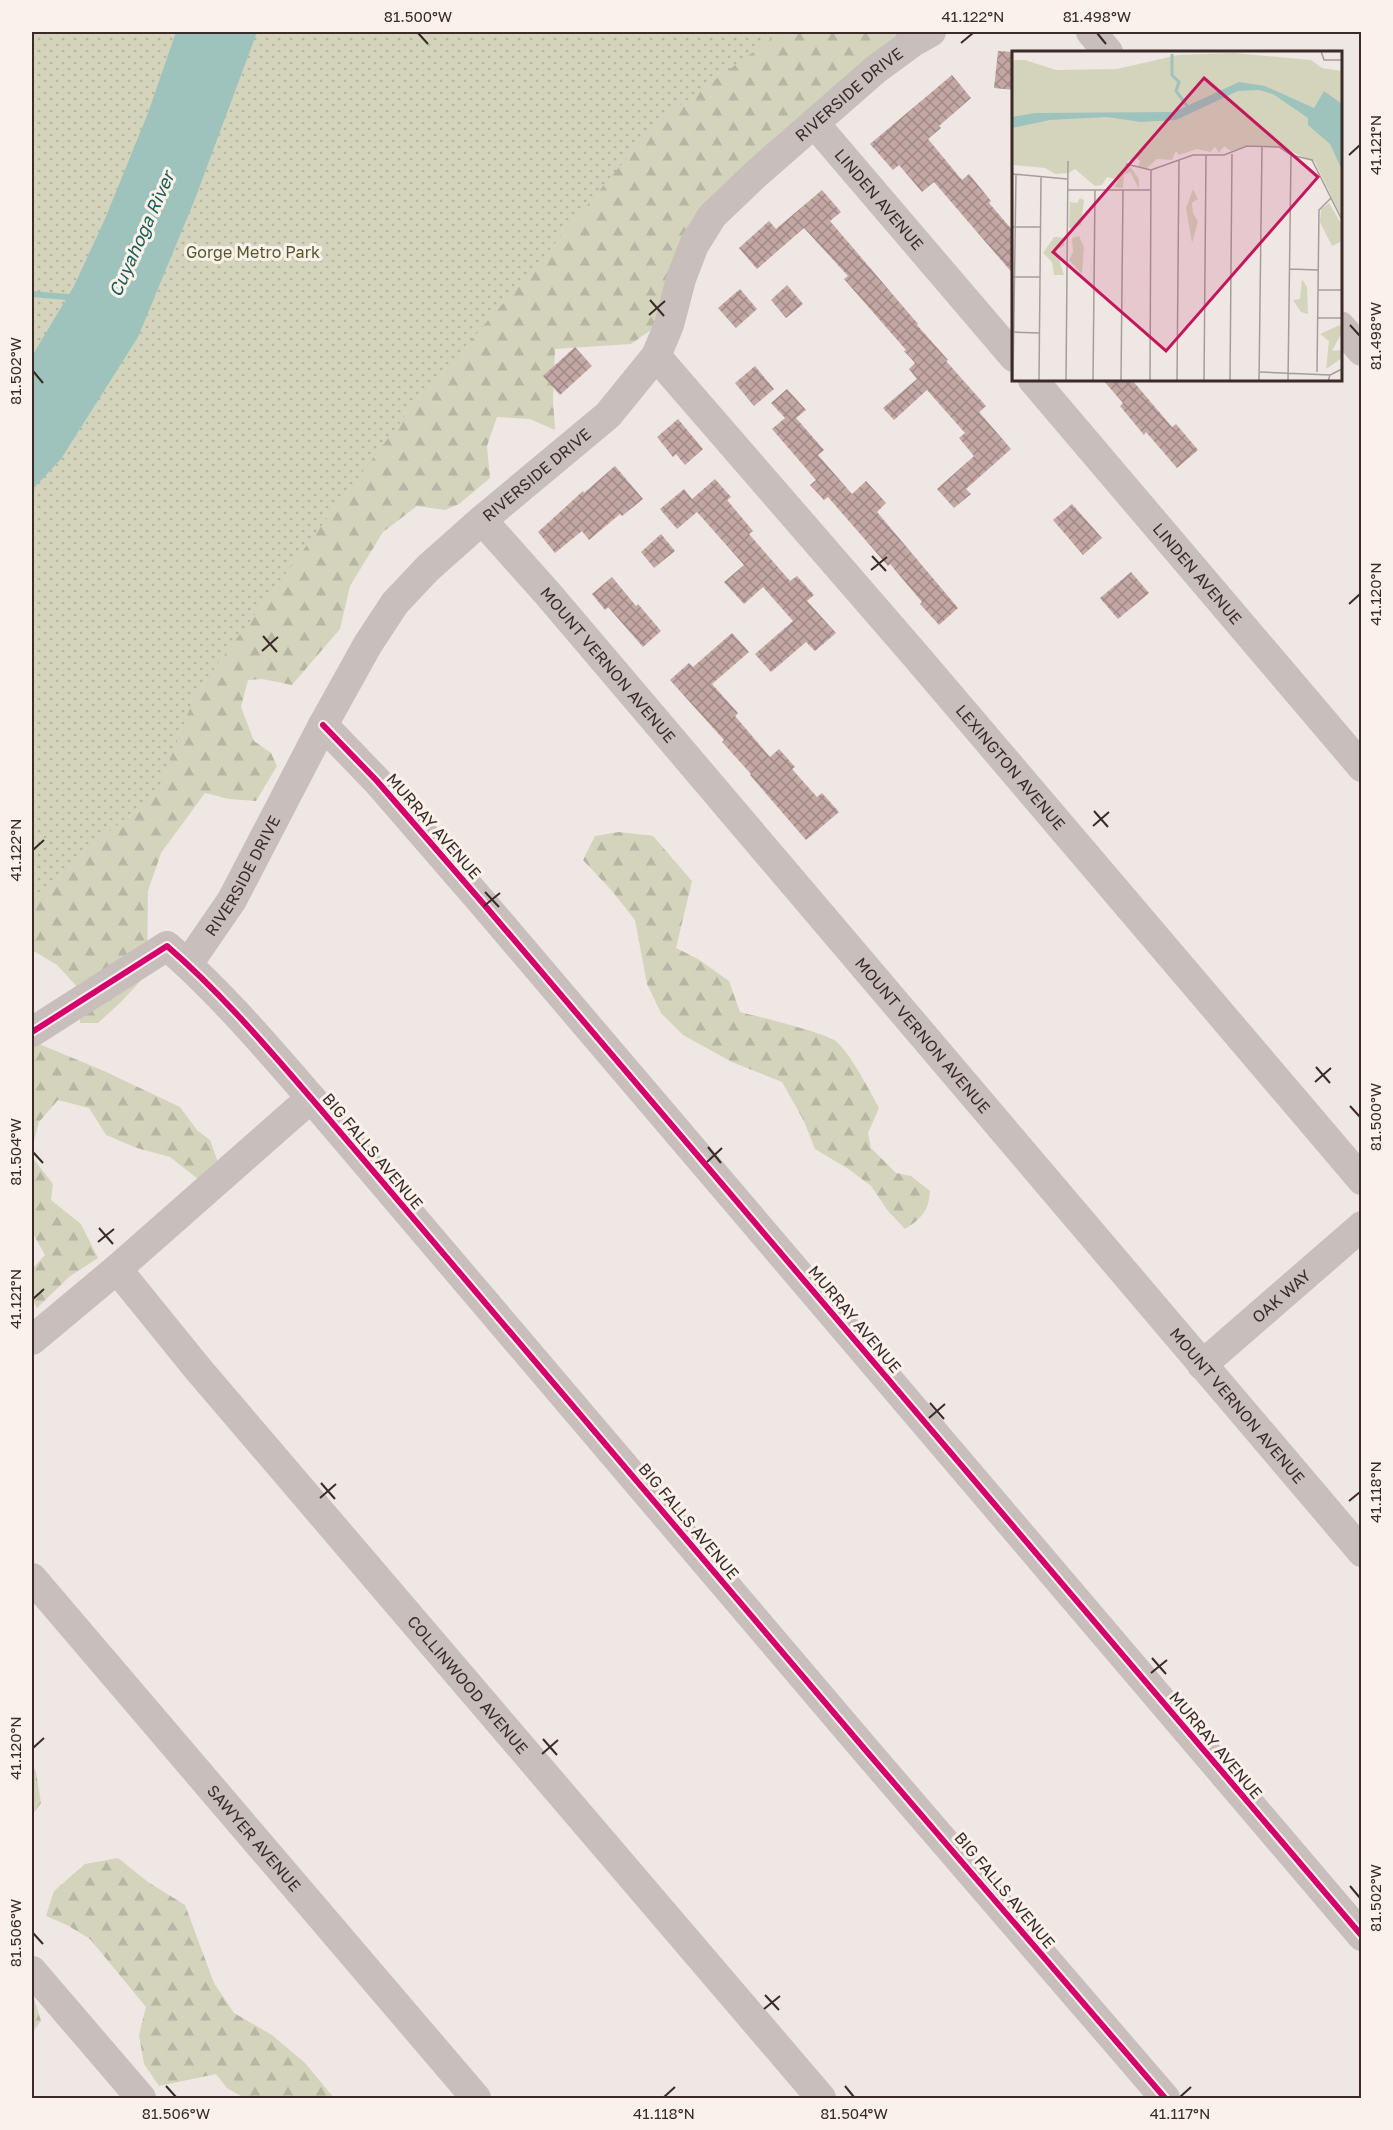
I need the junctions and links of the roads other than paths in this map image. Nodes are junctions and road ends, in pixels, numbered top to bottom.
1 (931, 32) edge
2 (1091, 32) edge
3 (1107, 51) edge
4 (815, 124) junction
5 (1342, 327) edge
6 (1362, 351) edge
7 (1012, 355) edge
8 (656, 356) junction
9 (1034, 381) edge
10 (482, 520) junction
11 (323, 725) junction
12 (1362, 767) edge
13 (188, 964) junction
14 (32, 1032) edge
15 (311, 1098) junction
16 (1362, 1180) edge
17 (1362, 1226) edge
18 (117, 1269) junction
19 (32, 1340) edge
20 (1202, 1365) junction
21 (1362, 1552) edge
22 (32, 1578) edge
23 (1362, 1936) edge
24 (32, 1971) edge
25 (141, 2098) edge
26 (476, 2098) edge
27 (821, 2098) edge
28 (1165, 2098) edge

1 - 4 street, RIVERSIDE DRIVE
2 - 3 street
4 - 7 street, LINDEN AVENUE
4 - 8 street, RIVERSIDE DRIVE
5 - 6 street
8 - 10 street, RIVERSIDE DRIVE
8 - 16 street, LEXINGTON AVENUE
9 - 12 street, LINDEN AVENUE
10 - 11 street, RIVERSIDE DRIVE
10 - 20 street, MOUNT VERNON AVENUE
11 - 13 street, RIVERSIDE DRIVE
11 - 23 street, MURRAY AVENUE
13 - 14 street, BIG FALLS AVENUE
13 - 15 street, BIG FALLS AVENUE
15 - 18 street
15 - 28 street, BIG FALLS AVENUE
17 - 20 street, OAK WAY
18 - 19 street
18 - 27 street, COLLINWOOD AVENUE
20 - 21 street, MOUNT VERNON AVENUE
22 - 26 street, SAWYER AVENUE
24 - 25 street

